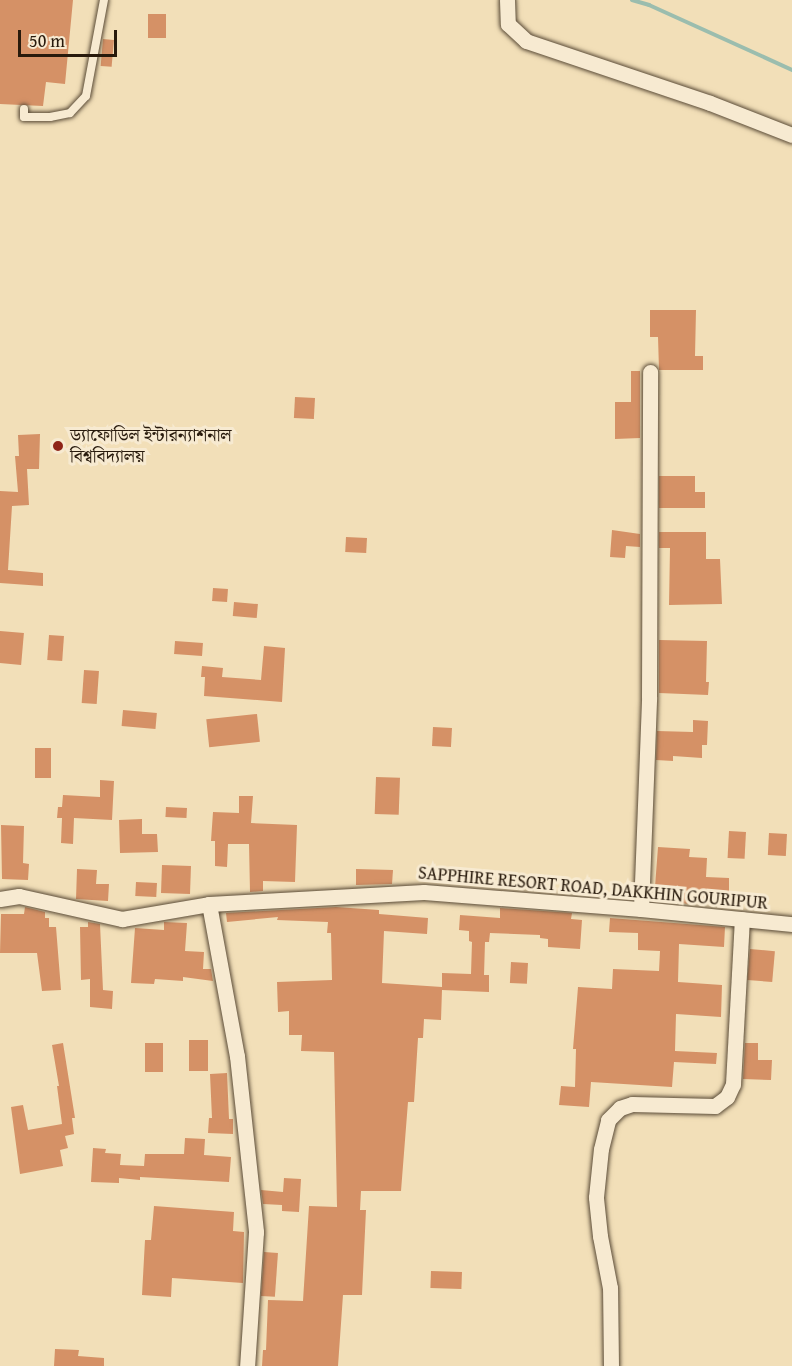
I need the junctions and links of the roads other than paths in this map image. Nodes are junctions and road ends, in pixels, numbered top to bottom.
1 (104, 0) edge
2 (507, 0) edge
3 (24, 109) dead end
4 (792, 135) edge
5 (650, 372) dead end
6 (0, 899) edge
7 (209, 904) junction
8 (641, 909) junction
9 (742, 919) junction
10 (792, 924) edge
11 (247, 1366) edge
12 (611, 1366) edge

1 - 3 lane
2 - 4 street
5 - 8 street
6 - 7 street, SAPPHIRE RESORT ROAD, DAKKHIN GOURIPUR
7 - 8 street, SAPPHIRE RESORT ROAD, DAKKHIN GOURIPUR
7 - 11 street
8 - 9 street, SAPPHIRE RESORT ROAD, DAKKHIN GOURIPUR
9 - 10 street, SAPPHIRE RESORT ROAD, DAKKHIN GOURIPUR
9 - 12 street

